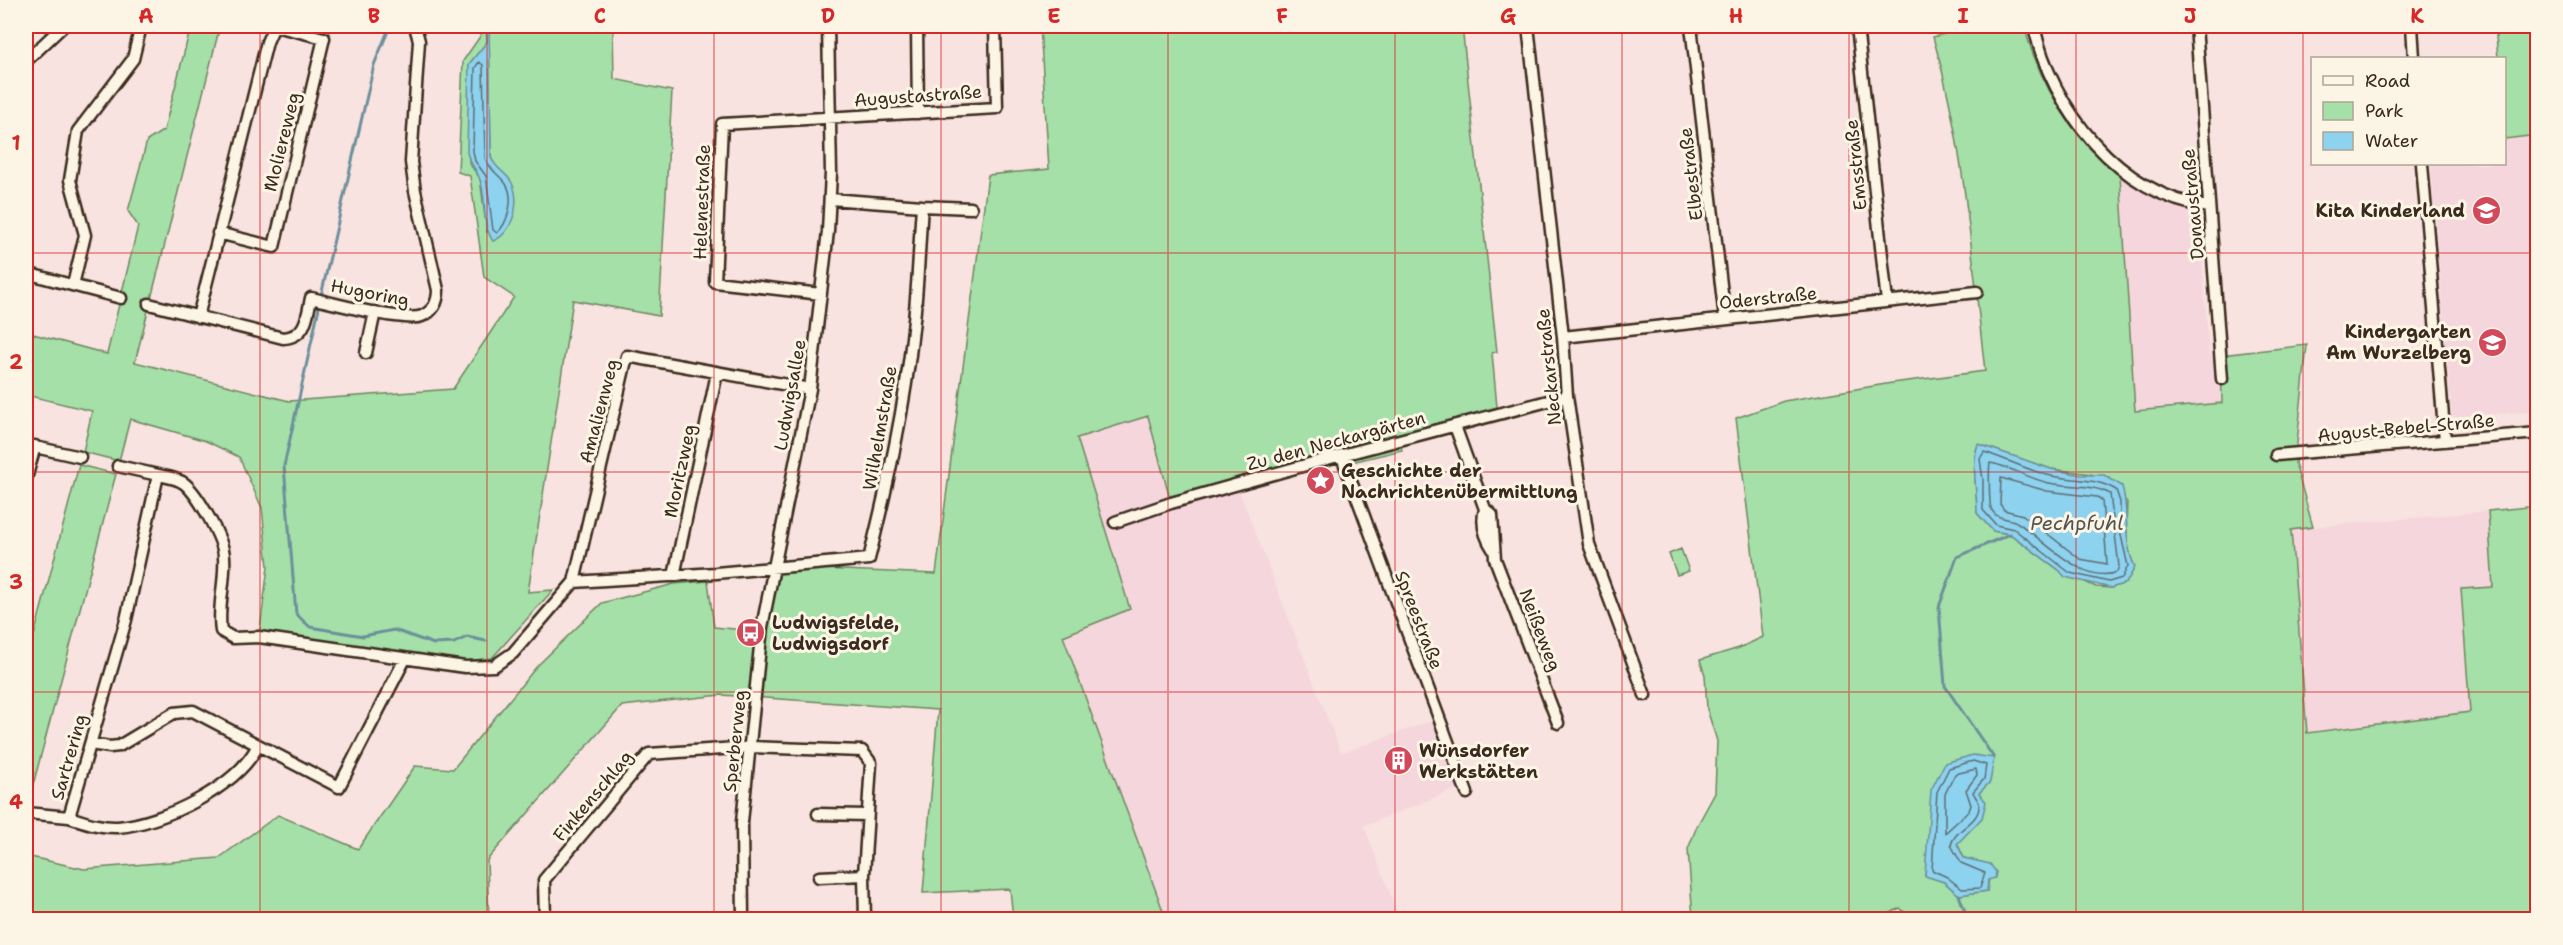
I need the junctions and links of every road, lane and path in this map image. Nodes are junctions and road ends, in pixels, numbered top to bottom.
1 (63, 26) edge
2 (141, 26) edge
3 (274, 26) edge
4 (415, 26) edge
5 (828, 26) edge
6 (917, 26) edge
7 (995, 26) edge
8 (1528, 26) edge
9 (1691, 26) edge
10 (1857, 26) edge
11 (2034, 26) edge
12 (2196, 26) edge
13 (2412, 26) edge
14 (2414, 57) edge
15 (26, 61) edge
16 (918, 112) junction
17 (830, 118) junction
18 (2422, 165) edge
19 (830, 199) junction
20 (922, 206) junction
21 (2208, 207) junction
22 (971, 208) dead end
23 (218, 233) junction
24 (26, 273) edge
25 (73, 285) junction
26 (1977, 292) dead end
27 (821, 294) junction
28 (121, 298) dead end
29 (1887, 302) junction
30 (149, 304) dead end
31 (375, 312) junction
32 (198, 317) junction
33 (1725, 319) junction
34 (1563, 337) junction
35 (366, 353) dead end
36 (717, 373) junction
37 (2222, 379) dead end
38 (810, 389) junction
39 (1567, 396) junction
40 (1455, 426) junction
41 (2538, 433) edge
42 (2445, 441) junction
43 (30, 445) edge
44 (2277, 455) dead end
45 (80, 457) dead end
46 (1342, 457) junction
47 (118, 466) dead end
48 (158, 475) junction
49 (26, 479) edge
50 (1115, 522) dead end
51 (774, 567) junction
52 (674, 576) junction
53 (574, 582) junction
54 (405, 659) junction
55 (1645, 695) dead end
56 (1558, 723) dead end
57 (90, 744) junction
58 (258, 745) junction
59 (752, 747) junction
60 (1467, 793) dead end
61 (26, 813) edge
62 (818, 814) dead end
63 (867, 815) junction
64 (69, 817) junction
65 (864, 876) junction
66 (819, 877) dead end
67 (545, 920) edge
68 (743, 920) edge
69 (866, 920) edge

1 - 15 street
2 - 25 street
3 - 23 street
3 - 23 street, Moliereweg
4 - 31 street, Hugoring
5 - 17 street, Ludwigsallee
6 - 16 street
7 - 16 street, Augustastraße
8 - 34 street, Neckarstraße
9 - 33 street, Elbestraße
10 - 29 street, Emsstraße
11 - 21 street
12 - 21 street, Donaustraße
13 - 14 street
16 - 17 street, Augustastraße
17 - 19 street, Ludwigsallee
17 - 27 street, Helenestraße
18 - 42 street
19 - 20 street
19 - 27 street, Ludwigsallee
20 - 22 street
20 - 51 street, Wilhelmstraße
21 - 37 street, Donaustraße
23 - 32 street
24 - 25 street
25 - 28 street
26 - 29 street, Oderstraße
27 - 38 street, Ludwigsallee
29 - 33 street, Oderstraße
30 - 32 street
31 - 32 street, Hugoring
31 - 35 street
33 - 34 street, Oderstraße
34 - 39 street, Neckarstraße
36 - 38 street, Amalienweg
36 - 52 street, Moritzweg
36 - 53 street, Amalienweg
38 - 51 street, Ludwigsallee
39 - 40 street, Zu den Neckargärten
39 - 55 street, Neckarstraße
40 - 46 street, Zu den Neckargärten
40 - 56 street, Neißeweg
41 - 42 street, August-Bebel-Straße
42 - 44 street, August-Bebel-Straße
43 - 45 street
43 - 49 street
46 - 50 street, Zu den Neckargärten
46 - 60 street, Spreestraße
47 - 48 street
48 - 54 street
48 - 57 street, Sartrering
51 - 52 street
51 - 59 street, Sperberweg
52 - 53 street
53 - 54 street
54 - 58 street
57 - 58 street
57 - 64 street, Sartrering
58 - 64 street, Sartrering
59 - 63 street, Finkenschlag
59 - 67 street, Finkenschlag
59 - 68 street, Sperberweg
61 - 64 street
62 - 63 street
63 - 65 street
65 - 66 street
65 - 69 street

